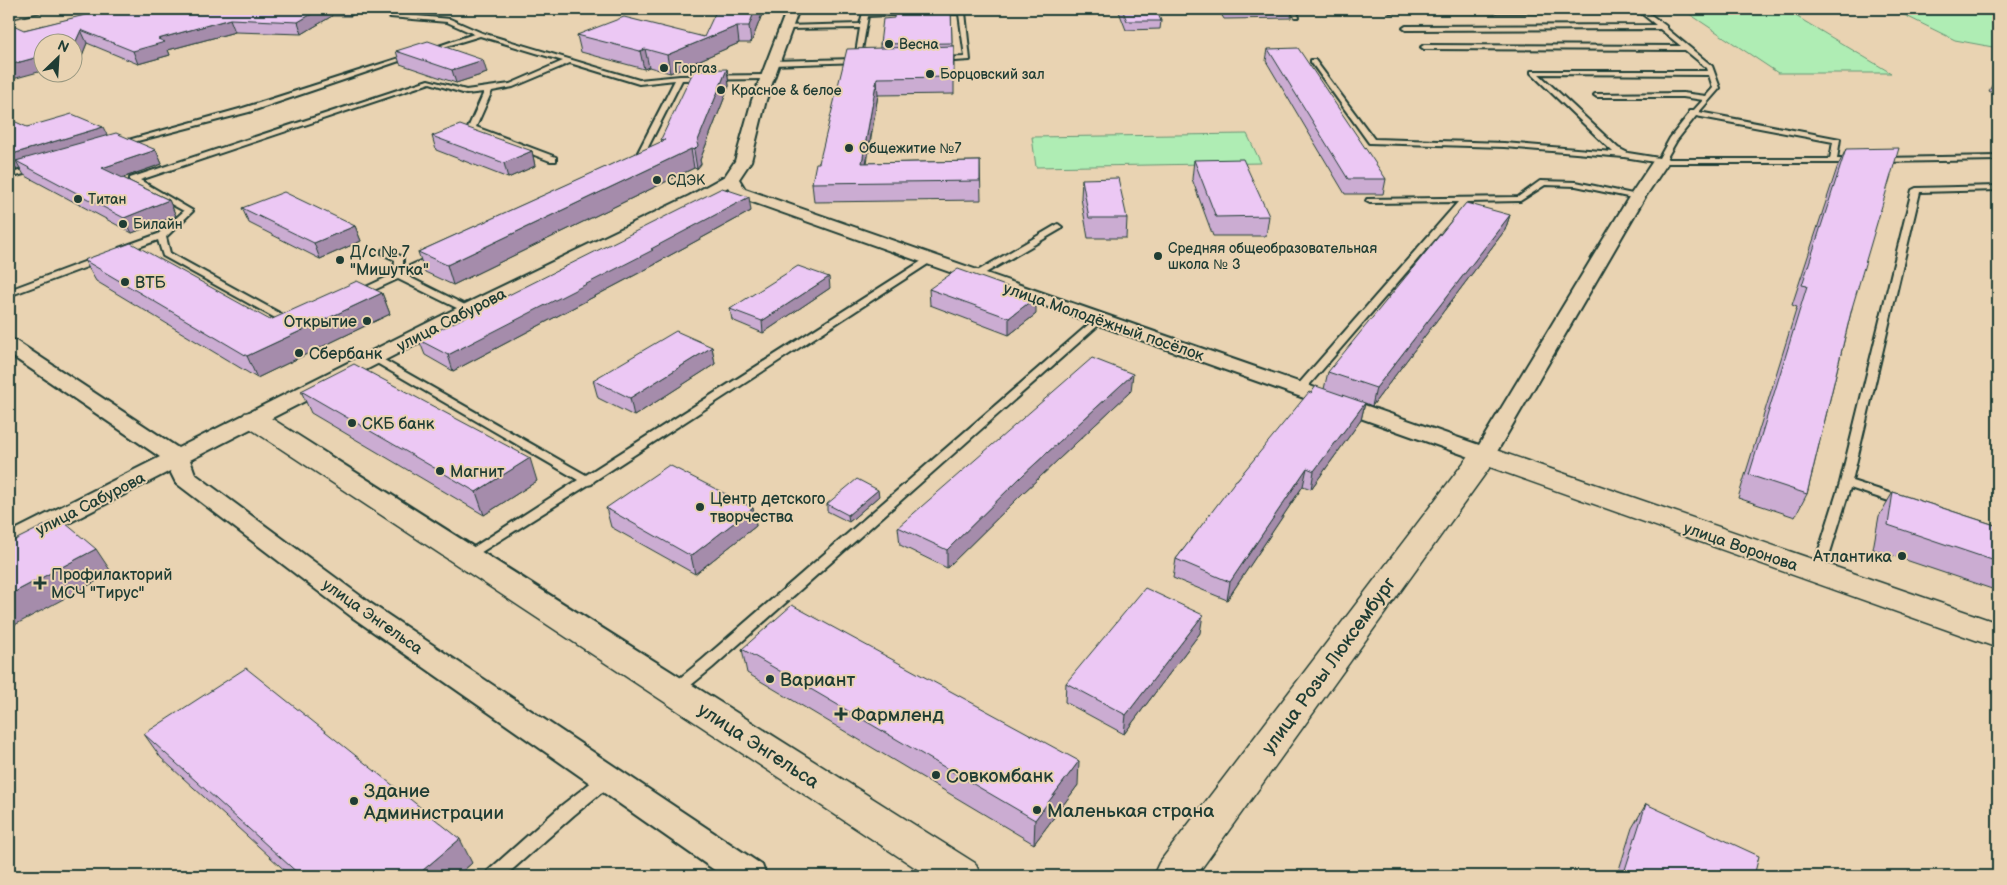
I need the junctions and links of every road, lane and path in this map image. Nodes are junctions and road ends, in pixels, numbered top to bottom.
1 (34, 9) edge
2 (395, 9) edge
3 (793, 9) edge
4 (1292, 9) edge
5 (1641, 10) edge
6 (1392, 11) dead end
7 (932, 12) edge
8 (913, 13) edge
9 (9, 15) edge
10 (1298, 16) dead end
11 (863, 26) junction
12 (1664, 27) junction
13 (786, 28) junction
14 (1406, 28) dead end
15 (480, 34) junction
16 (1424, 47) dead end
17 (1688, 48) junction
18 (928, 60) edge
19 (569, 61) junction
20 (858, 61) junction
21 (868, 61) edge
22 (1313, 61) dead end
23 (772, 63) junction
24 (1712, 73) junction
25 (767, 77) junction
26 (680, 78) junction
27 (489, 89) junction
28 (1597, 96) dead end
29 (1708, 98) junction
30 (1692, 113) junction
31 (107, 147) edge
32 (1626, 155) junction
33 (1998, 158) edge
34 (553, 159) dead end
35 (1862, 160) edge
36 (1872, 160) edge
37 (1833, 161) junction
38 (1661, 162) junction
39 (44, 165) edge
40 (628, 166) edge
41 (9, 176) edge
42 (731, 179) junction
43 (1998, 188) edge
44 (1637, 197) junction
45 (1464, 200) junction
46 (1370, 201) dead end
47 (1058, 226) dead end
48 (161, 236) junction
49 (385, 252) dead end
50 (442, 254) edge
51 (928, 260) junction
52 (398, 275) junction
53 (974, 276) junction
54 (9, 293) edge
55 (346, 300) edge
56 (468, 310) junction
57 (303, 320) edge
58 (1099, 320) junction
59 (9, 345) edge
60 (373, 358) junction
61 (1300, 389) junction
62 (254, 419) junction
63 (1484, 455) junction
64 (178, 458) junction
65 (588, 481) junction
66 (1846, 483) junction
67 (1918, 507) edge
68 (9, 543) edge
69 (466, 558) junction
70 (1818, 572) junction
71 (1998, 636) edge
72 (675, 690) junction
73 (607, 779) junction
74 (494, 876) edge
75 (750, 876) edge
76 (961, 876) edge
77 (1173, 876) edge

1 - 9 street
2 - 15 lane
3 - 13 street, улица Сабурова
4 - 10 lane
5 - 6 lane
5 - 12 lane
7 - 18 lane
8 - 11 lane
11 - 13 lane
11 - 20 lane
12 - 14 lane
12 - 17 lane
13 - 23 street, улица Сабурова
15 - 19 lane
15 - 31 lane
16 - 17 lane
17 - 24 lane
19 - 26 lane
19 - 27 lane
20 - 21 lane
20 - 23 lane
22 - 32 lane
23 - 25 street, улица Сабурова
24 - 29 lane
24 - 32 lane
25 - 26 lane
25 - 42 street, улица Сабурова
26 - 40 lane
27 - 34 lane
27 - 48 lane
28 - 29 lane
29 - 30 lane
30 - 37 lane
30 - 38 lane
32 - 38 lane
33 - 36 lane
35 - 37 lane
37 - 38 lane
38 - 44 street
39 - 41 lane
42 - 51 street, улица Молодёжный посёлок
42 - 56 street, улица Сабурова
43 - 66 lane
44 - 45 lane
44 - 63 street
45 - 46 lane
45 - 61 lane
47 - 53 lane
48 - 54 lane
48 - 57 lane
49 - 52 lane
50 - 52 lane
51 - 53 street, улица Молодёжный посёлок
51 - 65 lane
52 - 55 lane
52 - 56 lane
53 - 58 street, улица Молодёжный посёлок
56 - 60 street, улица Сабурова
58 - 61 street, улица Молодёжный посёлок
58 - 72 lane
59 - 64 street
60 - 62 street, улица Сабурова
60 - 65 lane
61 - 63 street, улица Молодёжный посёлок
62 - 64 street, улица Сабурова
62 - 69 street, улица Энгельса
63 - 70 street, улица Воронова
63 - 77 street, улица Розы Люксембург
64 - 68 street, улица Сабурова
64 - 73 street, улица Энгельса
65 - 69 lane
66 - 67 lane
66 - 70 lane
69 - 72 street, улица Энгельса
70 - 71 street, улица Воронова
72 - 76 street, улица Энгельса
73 - 74 lane
73 - 75 street, улица Энгельса

